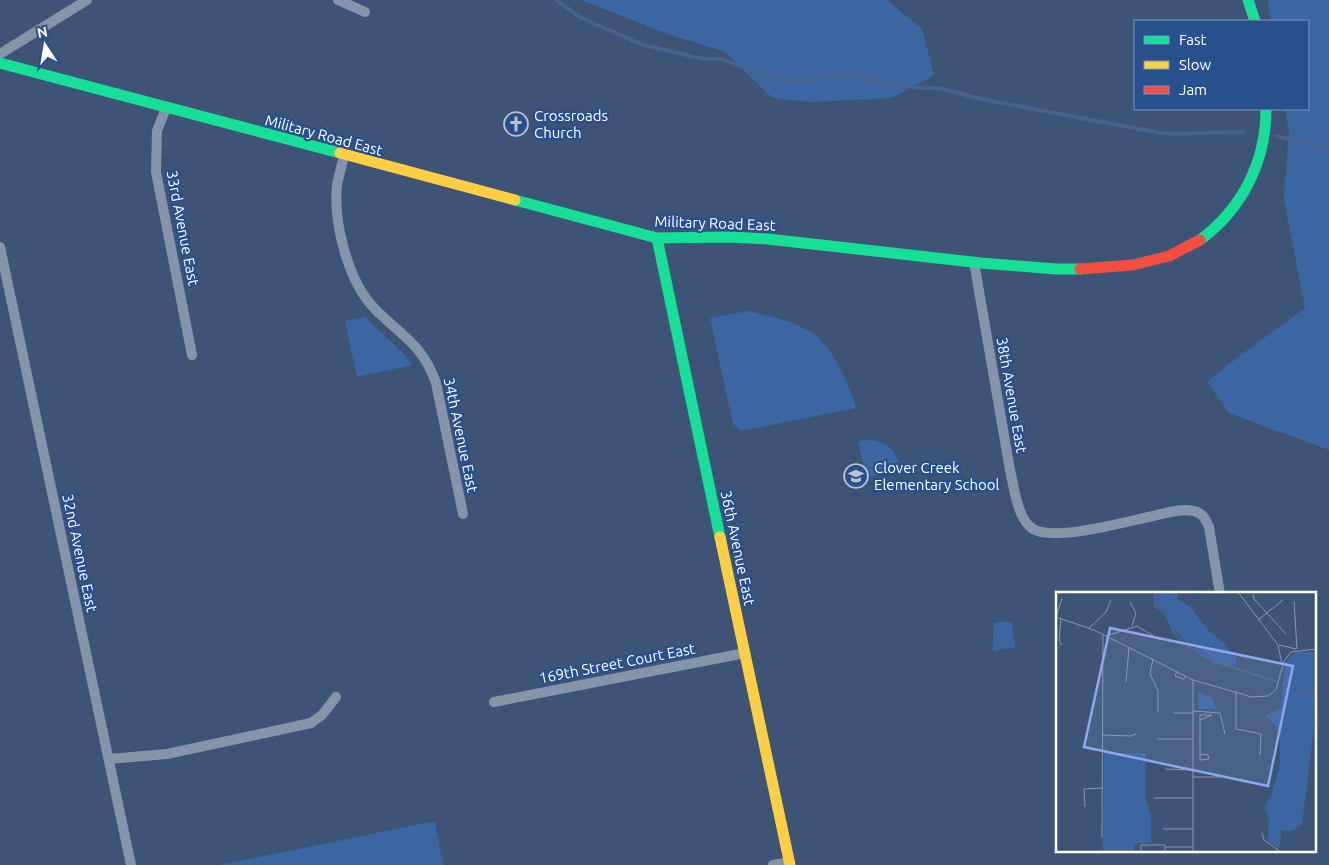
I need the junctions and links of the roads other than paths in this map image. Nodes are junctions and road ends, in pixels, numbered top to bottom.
1 (87, 0) edge
2 (338, 0) edge
3 (1248, 0) edge
4 (1256, 0) edge
5 (365, 12) dead end
6 (1256, 20) edge
7 (1256, 20) edge
8 (0, 54) edge
9 (0, 63) edge
10 (166, 108) junction
11 (1266, 110) edge
12 (344, 155) junction
13 (657, 238) junction
14 (0, 247) edge
15 (974, 262) junction
16 (192, 355) dead end
17 (463, 514) dead end
18 (1220, 592) edge
19 (745, 653) junction
20 (336, 697) dead end
21 (494, 702) dead end
22 (110, 759) junction
23 (790, 863) edge
24 (131, 865) edge
25 (773, 865) edge

1 - 8 street
2 - 5 street
3 - 6 street
4 - 7 street
9 - 10 street, Military Road East
10 - 12 street, Military Road East
10 - 16 street, 33rd Avenue East
11 - 15 street, Military Road East
12 - 13 street, Military Road East
12 - 17 street, 34th Avenue East
13 - 15 street, Military Road East
13 - 19 street, 36th Avenue East
14 - 22 street, 32nd Avenue East
15 - 18 street, 38th Avenue East
19 - 21 street, 169th Street Court East
19 - 23 street, 36th Avenue East
20 - 22 street
22 - 24 street, 32nd Avenue East
23 - 25 street

